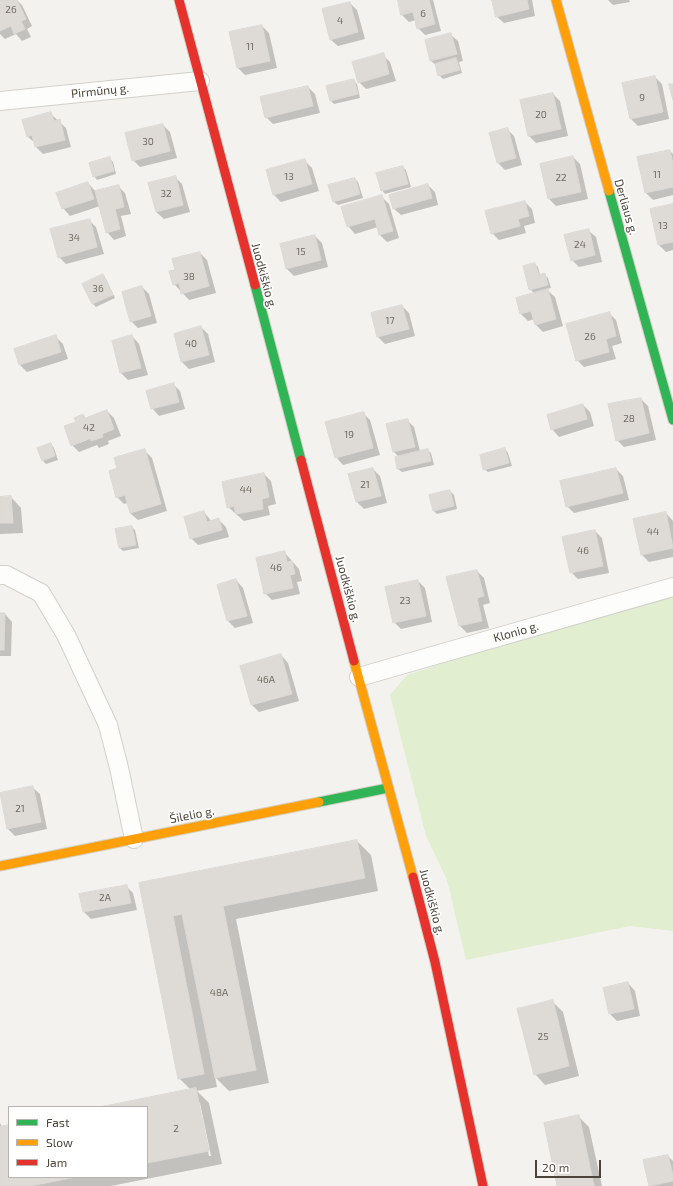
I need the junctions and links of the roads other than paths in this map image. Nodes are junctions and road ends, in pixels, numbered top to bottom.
1 (178, 0) edge
2 (556, 0) edge
3 (200, 81) junction
4 (0, 101) edge
5 (673, 420) edge
6 (0, 575) edge
7 (673, 586) edge
8 (359, 677) junction
9 (388, 788) junction
10 (134, 839) junction
11 (0, 866) edge
12 (483, 1186) edge

1 - 3 street, Juodkiškio g.
2 - 5 street, Derliaus g.
3 - 4 street, Pirmūnų g.
3 - 8 street, Juodkiškio g.
6 - 10 street
7 - 8 street, Klonio g.
8 - 9 street, Juodkiškio g.
9 - 10 street, Šilelio g.
9 - 12 street, Juodkiškio g.
10 - 11 street, Šilelio g.

